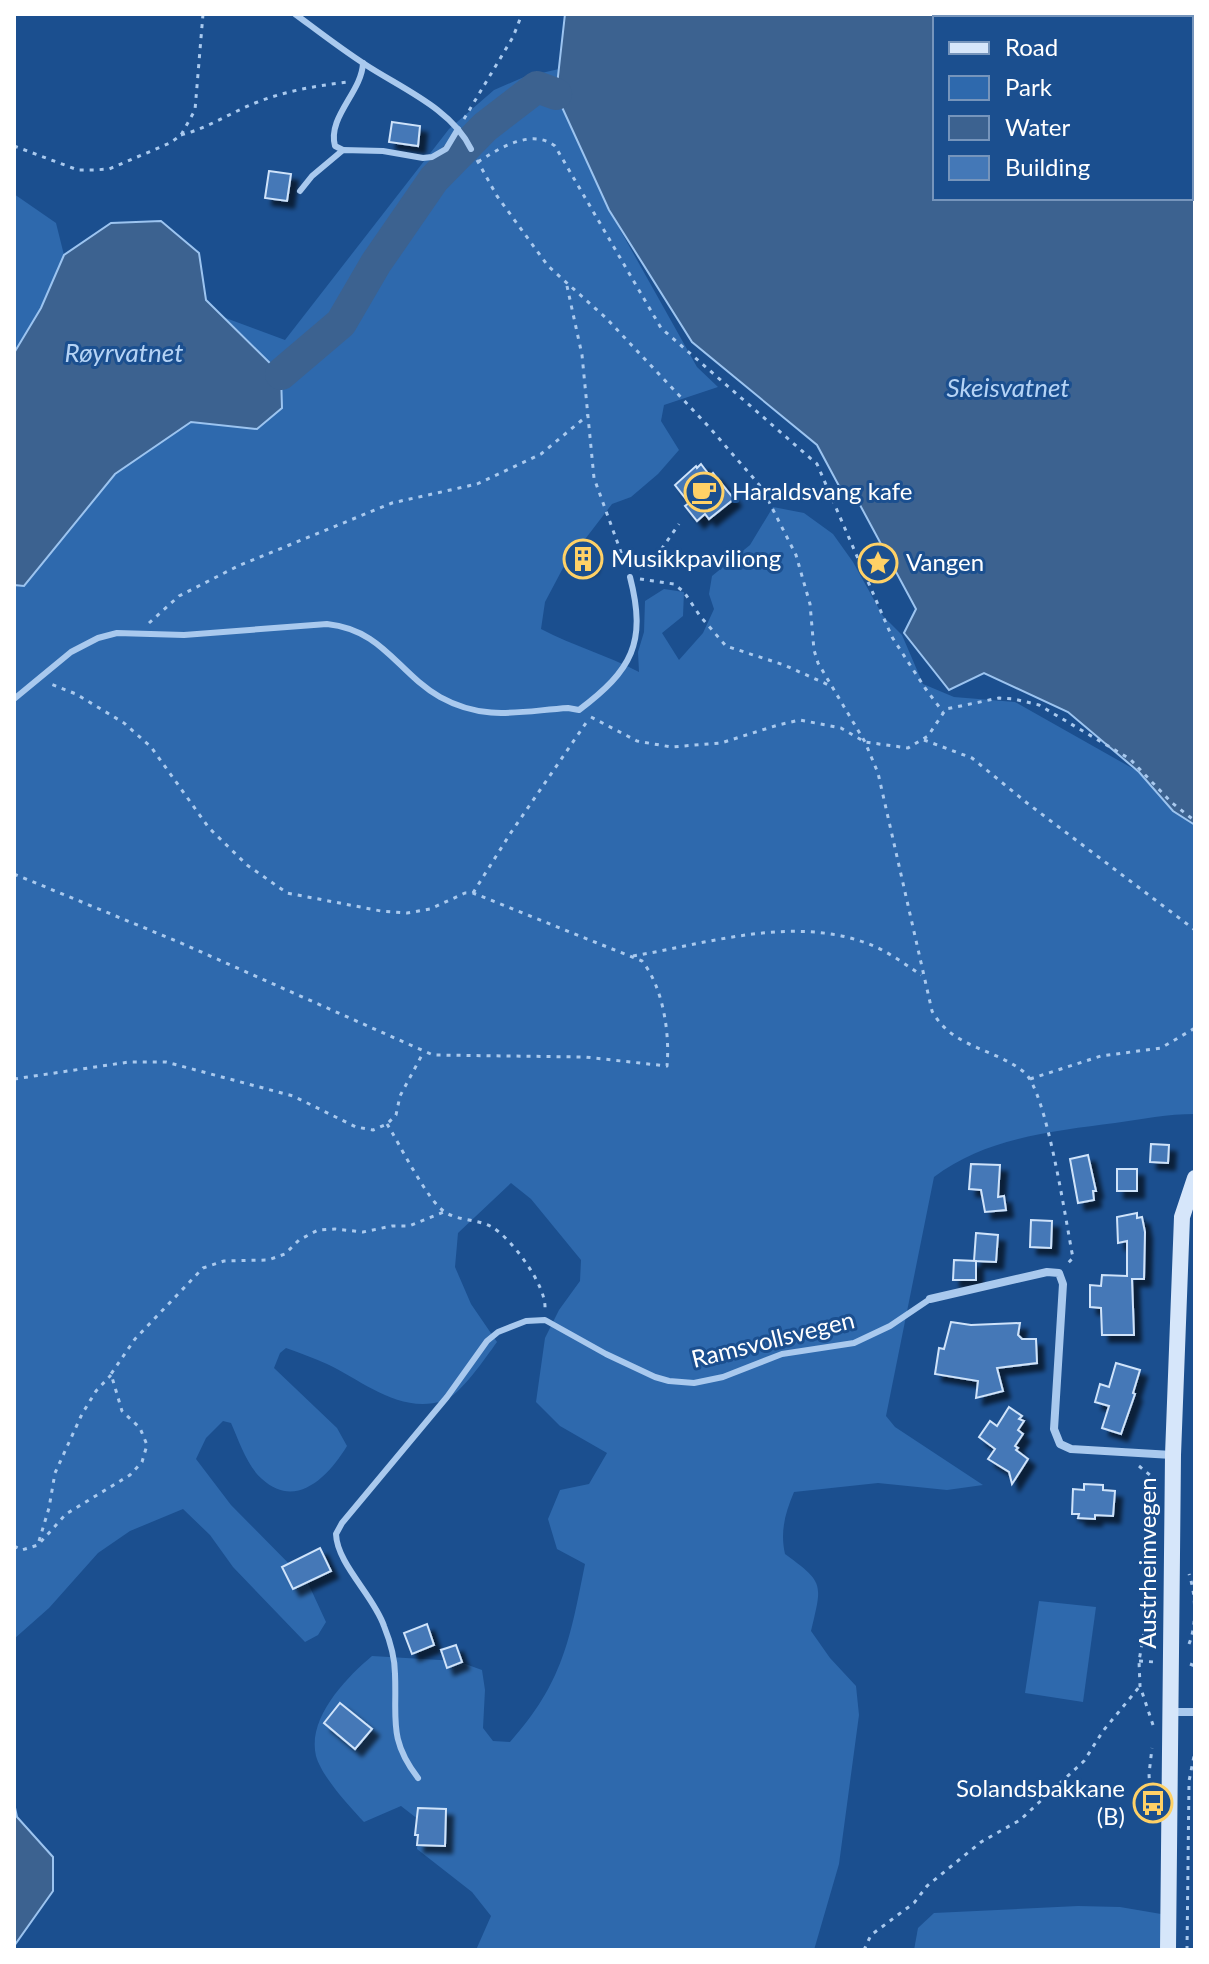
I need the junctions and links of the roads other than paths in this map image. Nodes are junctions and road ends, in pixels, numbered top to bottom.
1 (295, 14) edge
2 (363, 63) junction
3 (458, 129) junction
4 (471, 149) road end
5 (343, 150) junction
6 (300, 191) dead end
7 (630, 577) road end
8 (14, 699) edge
9 (1195, 1178) edge
10 (930, 1299) joint
11 (1173, 1455) junction
12 (1171, 1712) junction
13 (1195, 1712) edge
14 (418, 1778) dead end
15 (1168, 1950) edge

1 - 2 lane
2 - 3 lane
2 - 5 lane
3 - 4 lane
3 - 5 lane
5 - 6 lane
7 - 8 lane
9 - 11 main road, Austrheimvegen
10 - 11 street, Ramsvollsvegen
10 - 14 lane, Ramsvollsvegen
11 - 12 main road, Austrheimvegen
12 - 13 street
12 - 15 main road, Austrheimvegen

